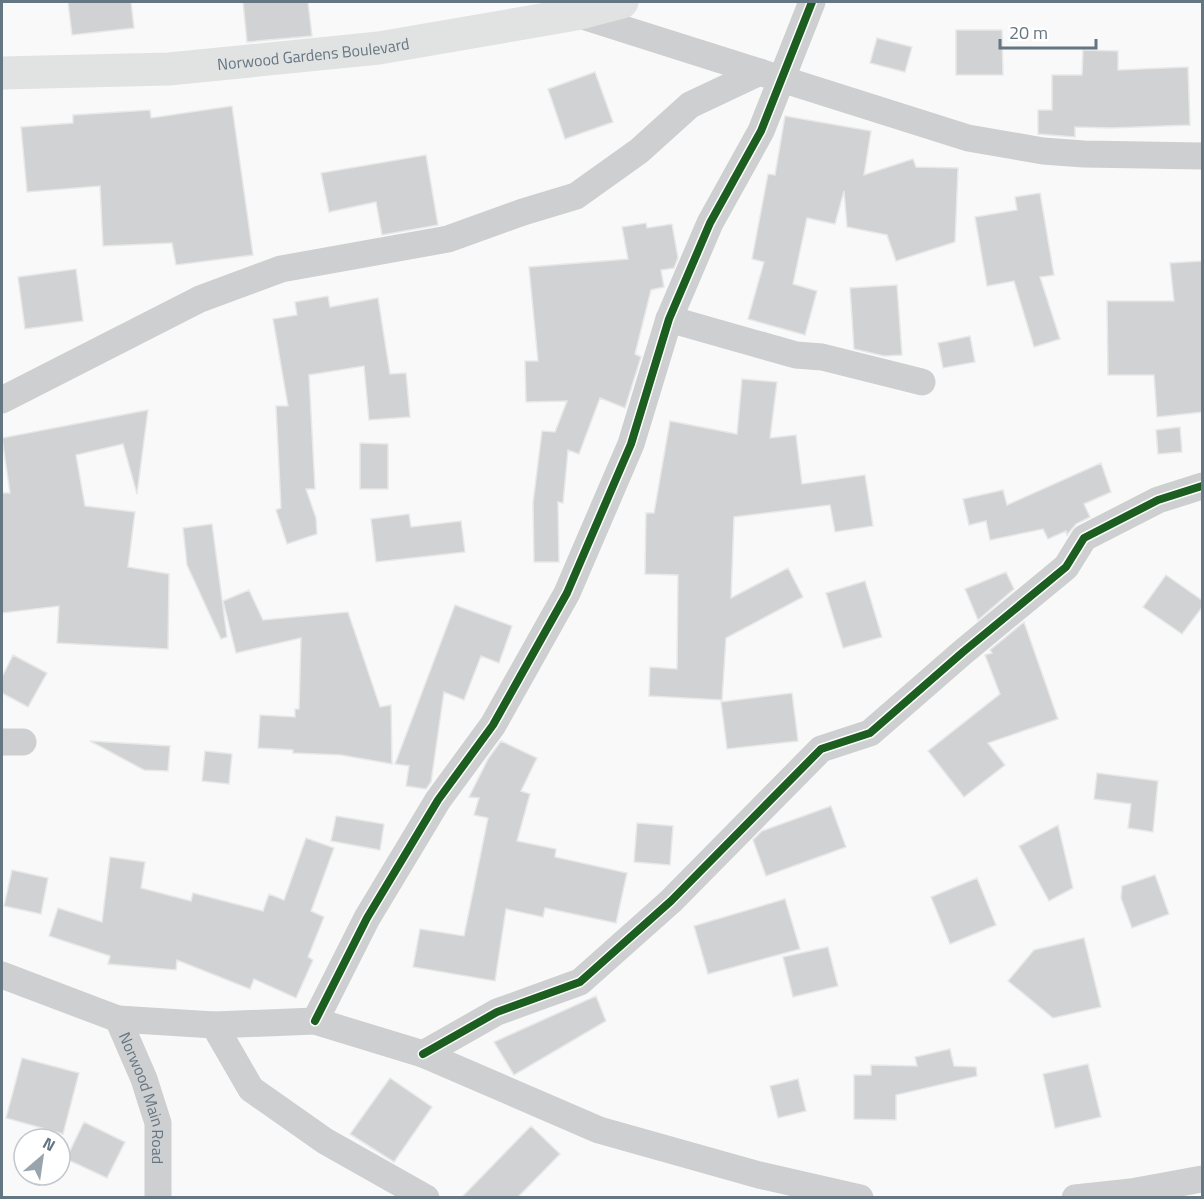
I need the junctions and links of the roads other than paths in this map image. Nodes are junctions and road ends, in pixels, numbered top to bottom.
1 (622, 2) edge
2 (812, 2) edge
3 (576, 14) junction
4 (2, 73) edge
5 (771, 75) junction
6 (1203, 156) edge
7 (669, 319) junction
8 (922, 381) dead end
9 (2, 400) edge
10 (1203, 486) edge
11 (2, 975) edge
12 (118, 1019) junction
13 (315, 1021) junction
14 (214, 1025) junction
15 (423, 1054) junction
16 (1203, 1179) edge
17 (158, 1197) edge
18 (426, 1197) edge
19 (860, 1197) edge
20 (1075, 1197) edge

1 - 3 street, Norwood Gardens Boulevard
2 - 5 street
3 - 4 street, Norwood Gardens Boulevard
3 - 5 street
5 - 6 street
5 - 7 street
5 - 9 street
7 - 8 street
7 - 13 street
10 - 15 street
11 - 12 street, Norwood Main Road
12 - 14 street
12 - 17 street, Norwood Main Road
13 - 14 street
13 - 15 street
14 - 18 street
15 - 19 street
16 - 20 street

